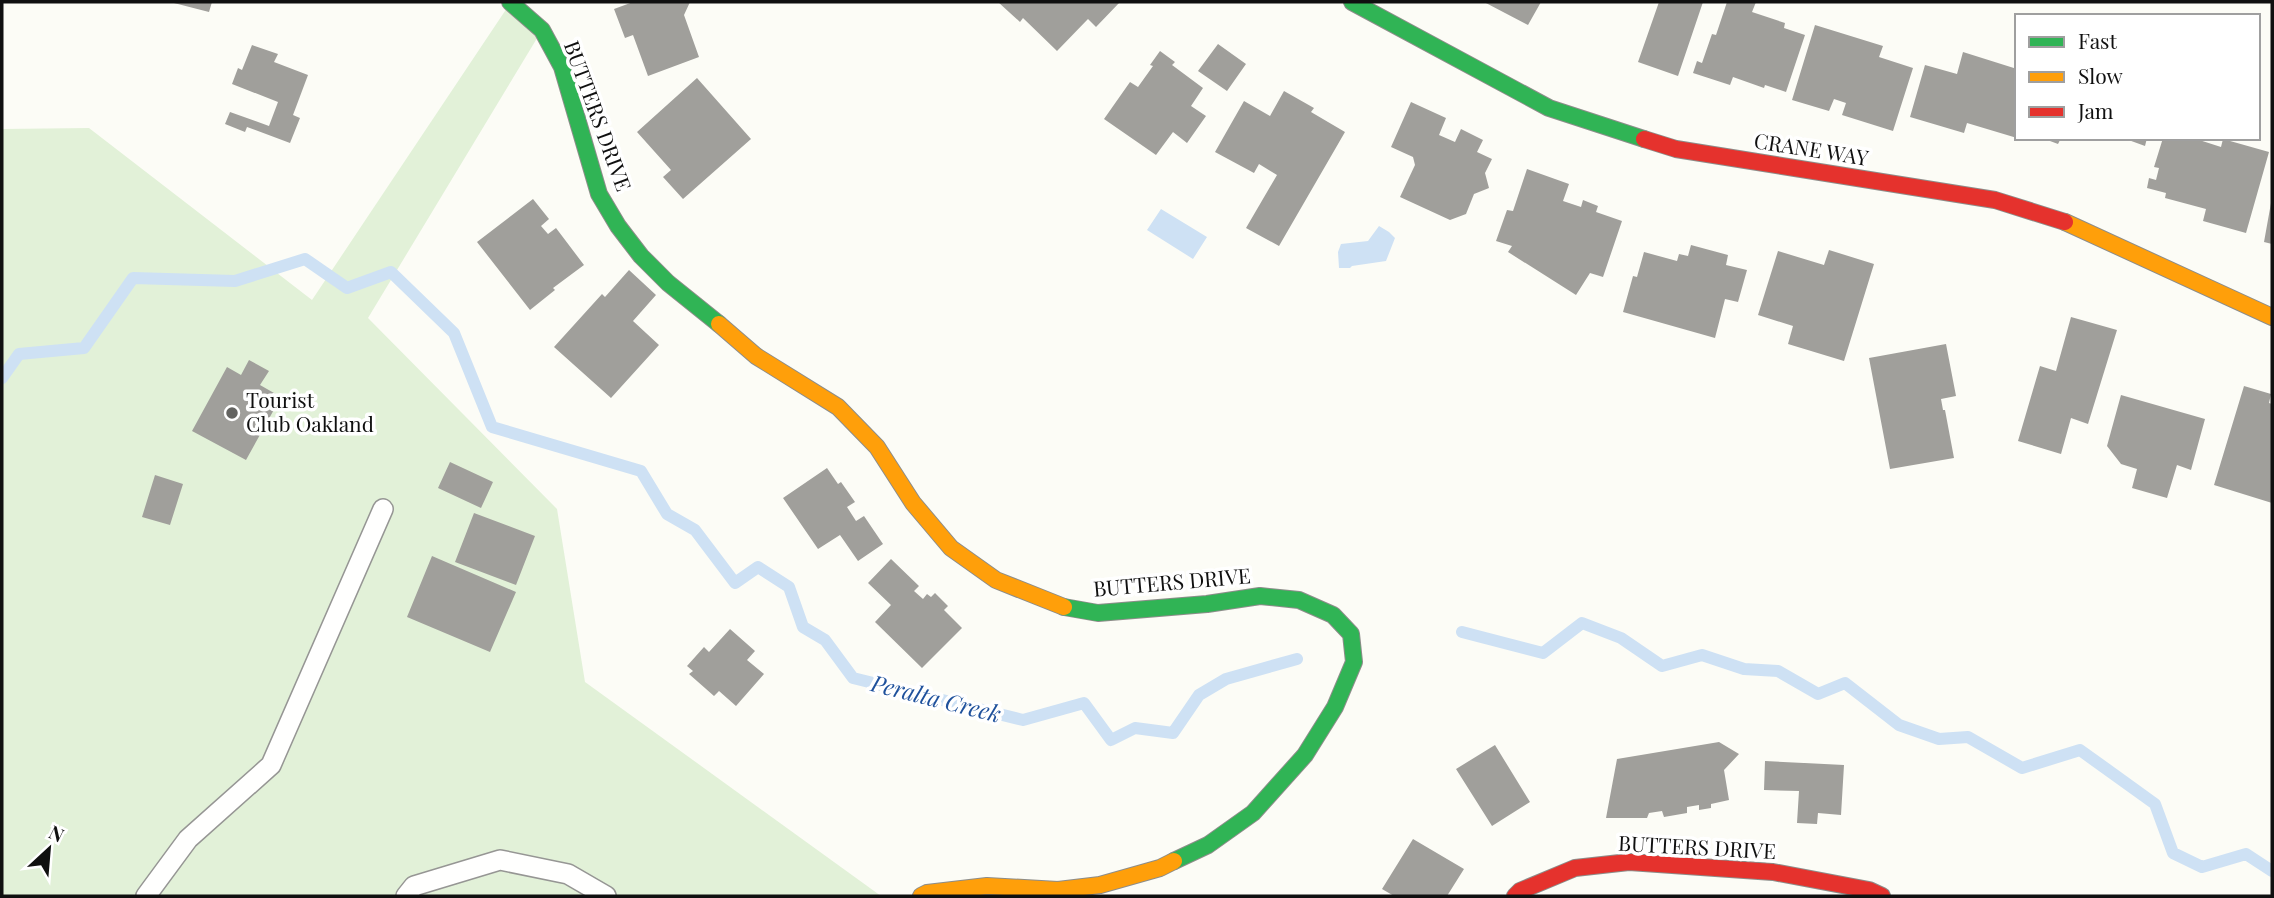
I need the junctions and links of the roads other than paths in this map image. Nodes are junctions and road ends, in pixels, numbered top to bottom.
1 (510, 2) edge
2 (1352, 2) edge
3 (2272, 317) edge
4 (383, 509) dead end
5 (146, 896) edge
6 (407, 896) edge
7 (606, 896) edge
8 (921, 896) edge
9 (1514, 896) edge
10 (1882, 896) edge

1 - 8 street, BUTTERS DRIVE
2 - 3 street, CRANE WAY
4 - 5 lane
6 - 7 lane
9 - 10 street, BUTTERS DRIVE

